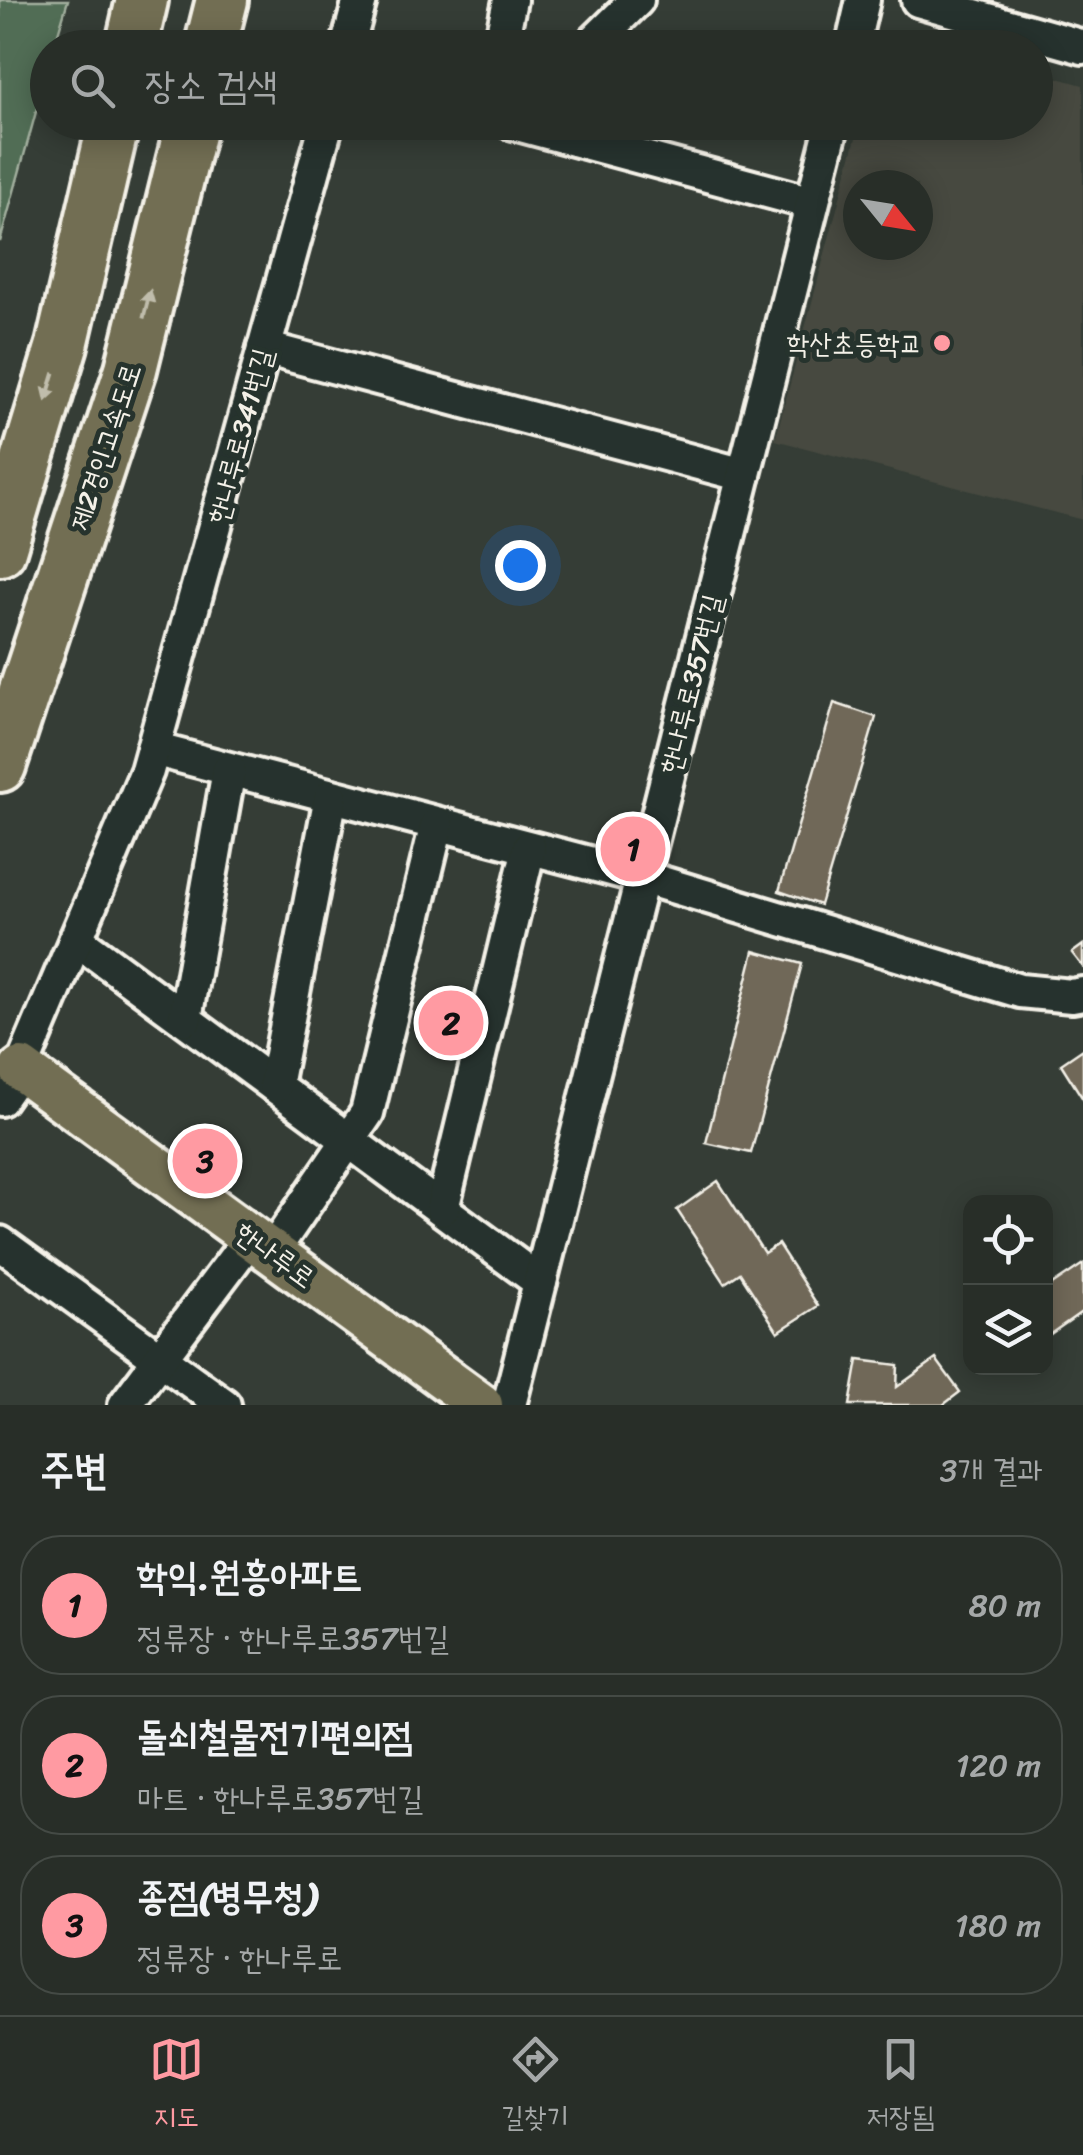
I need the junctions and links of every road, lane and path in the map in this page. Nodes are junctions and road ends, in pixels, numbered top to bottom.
1 (142, 0) edge
2 (222, 0) edge
3 (360, 0) edge
4 (510, 0) edge
5 (637, 0) edge
6 (864, 0) edge
7 (918, 0) edge
8 (135, 30) edge
9 (214, 30) edge
10 (352, 30) edge
11 (504, 30) edge
12 (606, 30) edge
13 (856, 30) edge
14 (1021, 30) edge
15 (1053, 39) edge
16 (1083, 48) edge
17 (110, 140) edge
18 (188, 140) edge
19 (321, 140) edge
20 (599, 140) edge
21 (828, 140) edge
22 (812, 203) junction
23 (264, 348) junction
24 (744, 475) junction
25 (0, 550) edge
26 (153, 750) junction
27 (0, 766) edge
28 (229, 770) junction
29 (331, 796) junction
30 (438, 824) junction
31 (529, 848) junction
32 (642, 877) junction
33 (76, 939) junction
34 (1083, 994) edge
35 (185, 1019) junction
36 (7, 1076) edge
37 (275, 1086) junction
38 (349, 1141) junction
39 (442, 1209) junction
40 (0, 1243) edge
41 (261, 1244) junction
42 (540, 1282) junction
43 (160, 1358) junction
44 (125, 1405) edge
45 (224, 1405) edge
46 (481, 1405) edge
47 (509, 1405) edge

1 - 8 highway
2 - 9 highway
3 - 10 street
4 - 11 street
5 - 12 street
6 - 13 street
7 - 14 street
15 - 16 street
17 -> 25 highway
27 -> 18 highway, 제2경인고속도로
19 - 23 street, 한나루로341번길
20 - 22 street
21 - 22 street, 한나루로357번길
22 - 24 street, 한나루로357번길
23 - 24 street
23 - 26 street, 한나루로341번길
24 - 32 street, 한나루로357번길
26 - 28 street
26 - 33 street, 한나루로341번길
28 - 29 street
28 - 35 street
29 - 30 street
29 - 37 street
30 - 31 street
30 - 38 street
31 - 32 street
31 - 39 street
32 - 34 street
32 - 42 street, 한나루로357번길
33 - 35 street
33 - 36 street, 한나루로341번길
35 - 37 street
36 - 41 main road, 한나루로
37 - 38 street
38 - 39 street
38 - 41 street
39 - 42 street
40 - 43 street
41 - 43 street
41 - 46 main road, 한나루로
42 - 47 street, 한나루로357번길
43 - 44 street
43 - 45 street

